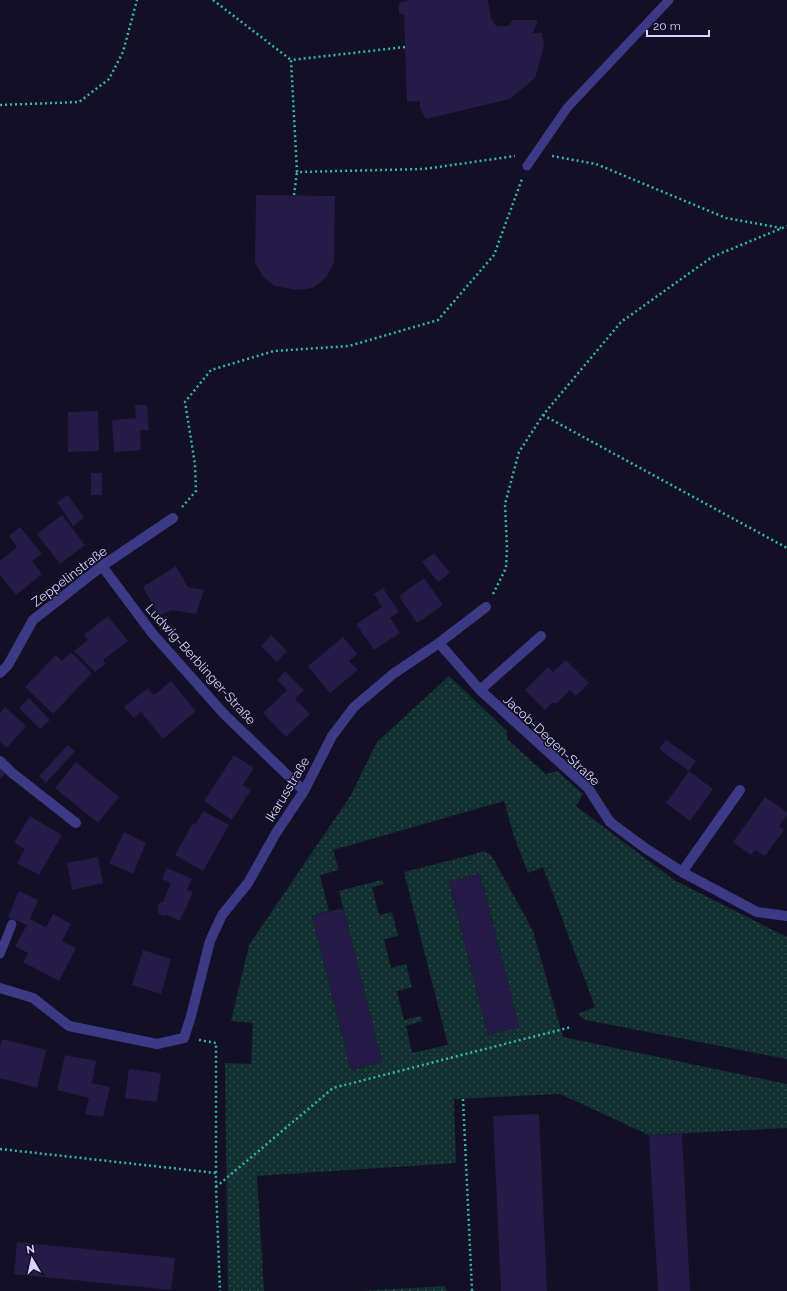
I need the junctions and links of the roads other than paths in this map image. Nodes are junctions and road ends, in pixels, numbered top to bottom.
1 (669, 0) edge
2 (527, 166) road end
3 (172, 518) road end
4 (102, 566) junction
5 (486, 607) road end
6 (541, 636) dead end
7 (439, 643) junction
8 (0, 673) edge
9 (480, 690) junction
10 (0, 761) edge
11 (740, 790) dead end
12 (304, 791) junction
13 (76, 823) dead end
14 (682, 872) junction
15 (787, 916) edge
16 (12, 924) dead end
17 (0, 954) edge
18 (0, 988) edge

1 - 2 lane
3 - 4 street, Zeppelinstraße
4 - 8 street, Zeppelinstraße
4 - 12 street, Ludwig-Berblinger-Straße
5 - 7 street, Ikarusstraße
6 - 9 street
7 - 9 street, Jacob-Degen-Straße
7 - 12 street, Ikarusstraße
9 - 14 street, Jacob-Degen-Straße
10 - 13 street
11 - 14 street
12 - 18 street, Ikarusstraße
14 - 15 street, Jacob-Degen-Straße
16 - 17 lane

